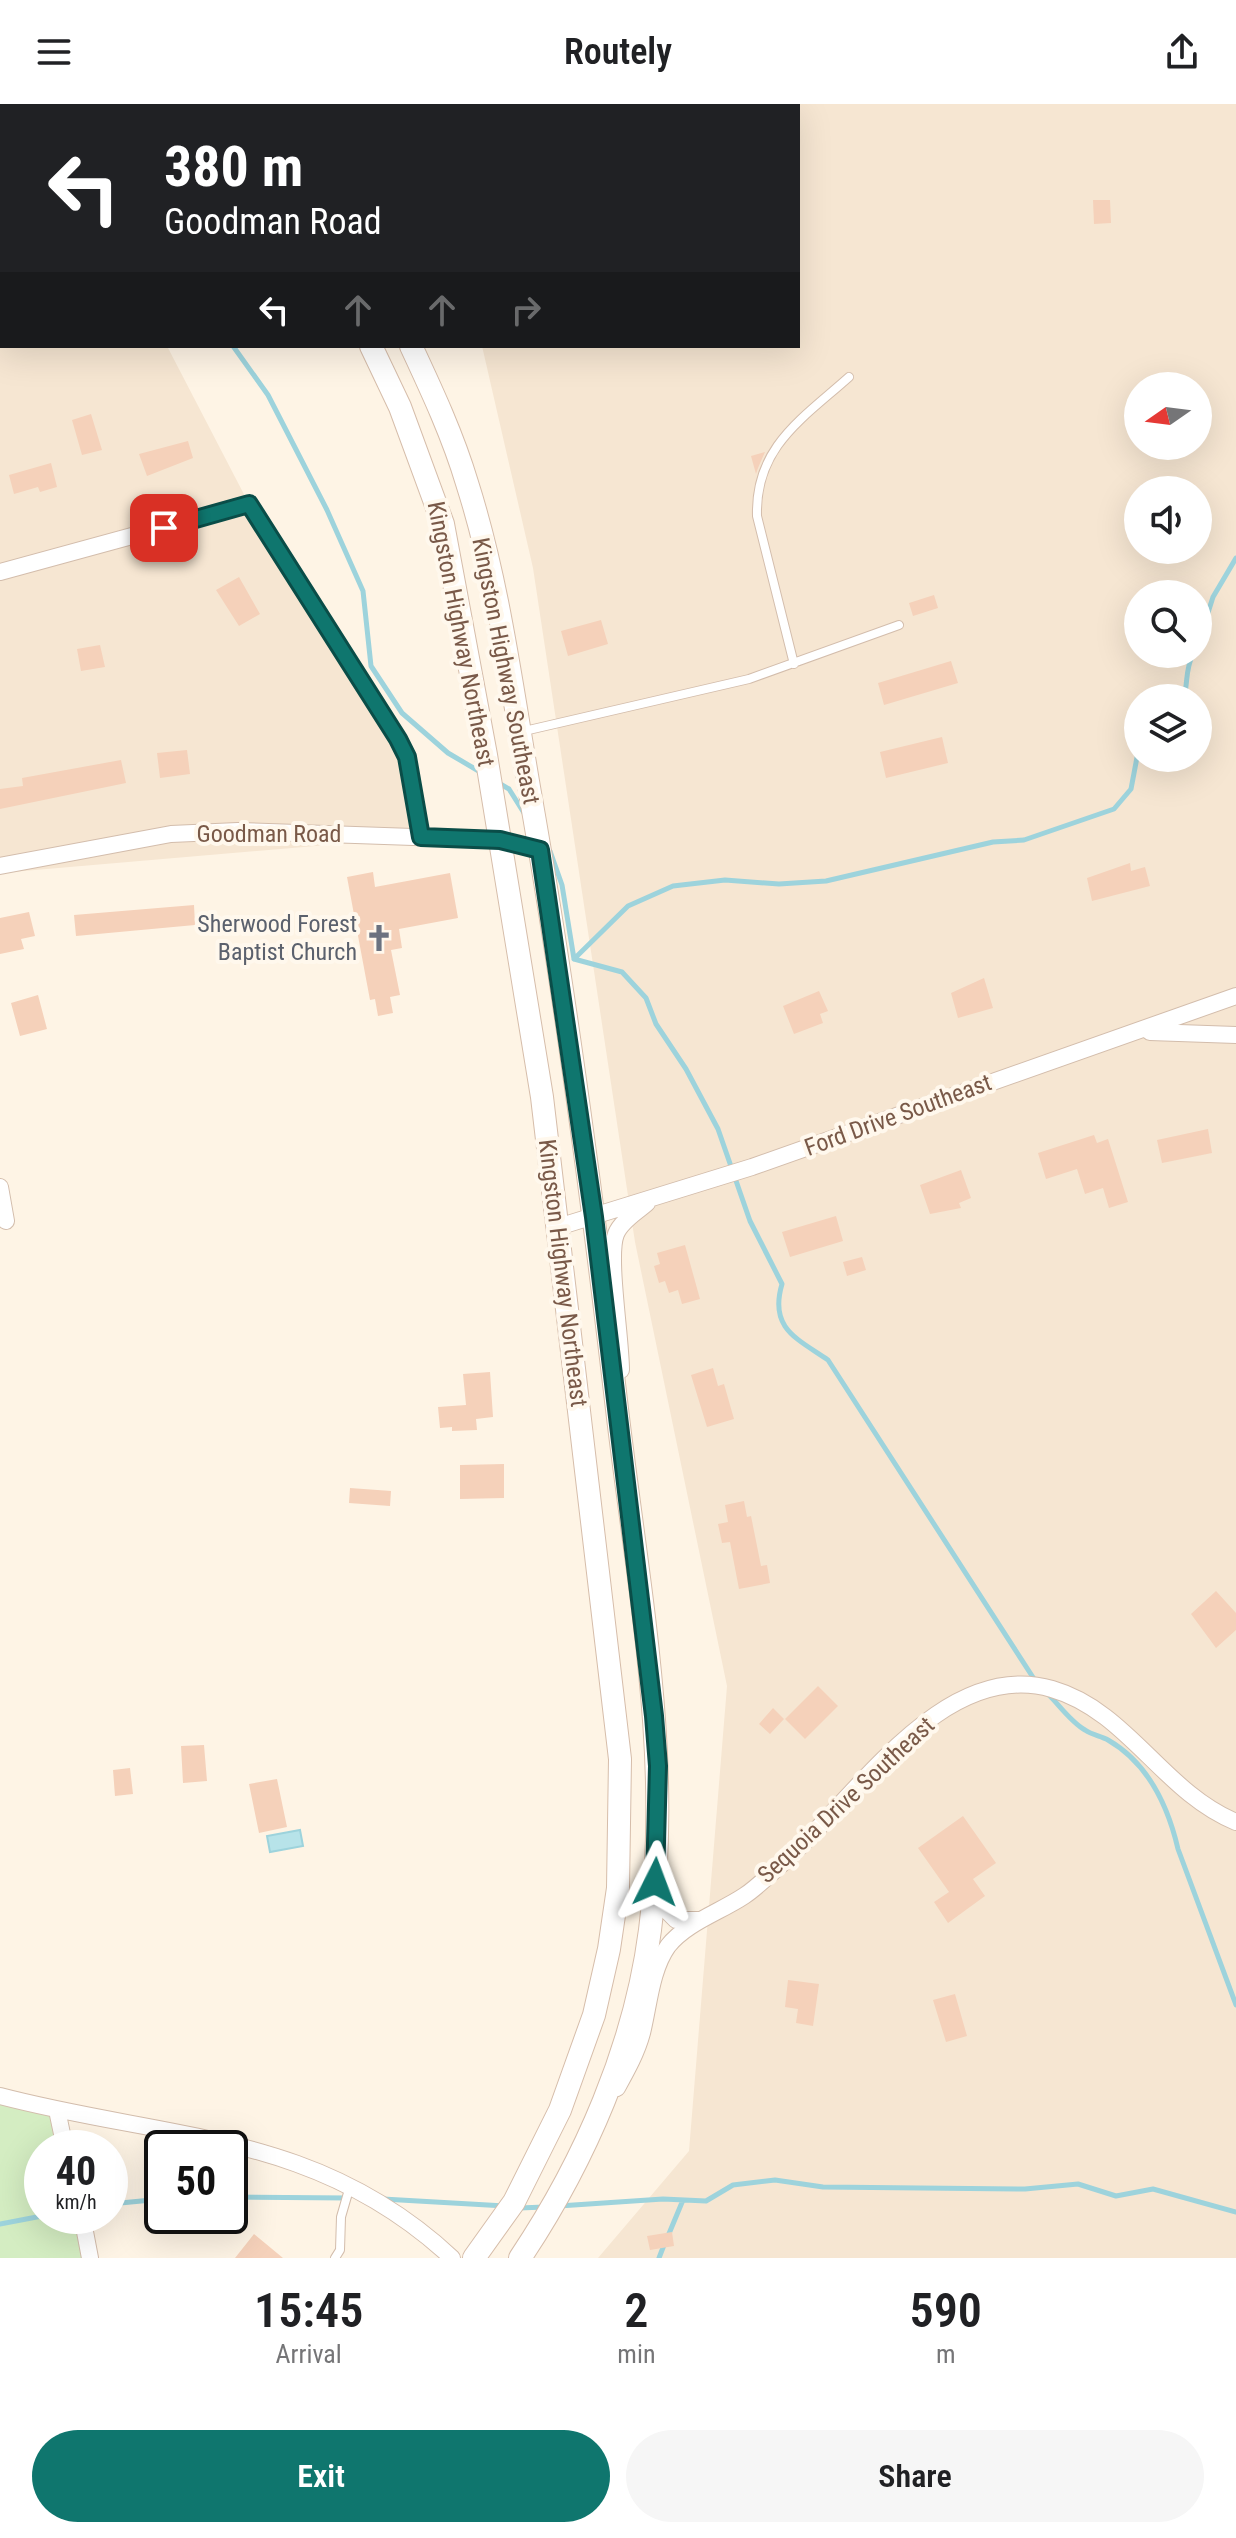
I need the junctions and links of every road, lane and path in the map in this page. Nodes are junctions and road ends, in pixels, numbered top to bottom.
1 (372, 348) edge
2 (412, 348) edge
3 (849, 377) dead end
4 (0, 572) edge
5 (899, 625) dead end
6 (794, 664) junction
7 (519, 732) junction
8 (421, 837) junction
9 (500, 840) junction
10 (540, 850) junction
11 (0, 866) edge
12 (1236, 996) edge
13 (1142, 1032) junction
14 (1236, 1035) edge
15 (0, 1187) edge
16 (655, 1197) junction
17 (594, 1217) junction
18 (6, 1221) dead end
19 (558, 1227) junction
20 (620, 1435) junction
21 (1236, 1822) edge
22 (655, 1882) junction
23 (701, 1920) junction
24 (0, 2096) edge
25 (57, 2110) junction
26 (61, 2130) edge
27 (590, 2134) junction
28 (350, 2186) junction
29 (85, 2234) edge
30 (90, 2258) edge
31 (335, 2258) edge
32 (452, 2258) edge
33 (474, 2258) edge
34 (520, 2258) edge

1 - 9 main road, Kingston Highway Northeast
2 - 7 main road, Kingston Highway Southeast
3 - 6 lane
4 - 8 street
5 - 6 lane
6 - 7 lane
7 - 10 main road, Kingston Highway Southeast
8 - 9 street, Goodman Road
8 - 11 street, Goodman Road
9 - 10 street, Goodman Road
9 - 19 main road, Kingston Highway Northeast
10 - 17 main road, Kingston Highway Southeast
12 - 13 street, Ford Drive Southeast
13 - 14 street
13 - 16 street, Ford Drive Southeast
15 - 18 street
16 - 17 street, Ford Drive Southeast
16 - 20 street
17 - 19 street, Ford Drive Southeast
17 - 20 main road, Kingston Highway Southeast
19 - 33 main road, Kingston Highway Northeast
20 - 22 main road, Kingston Highway Southeast
21 - 23 street, Sequoia Drive Southeast
22 - 23 street
22 - 27 main road, Kingston Highway Southeast
23 - 27 street, Sequoia Drive Southeast
24 - 25 street
25 - 26 street
25 - 28 street
27 - 34 main road, Kingston Highway Southeast
28 - 31 lane
28 - 32 street
29 - 30 street

